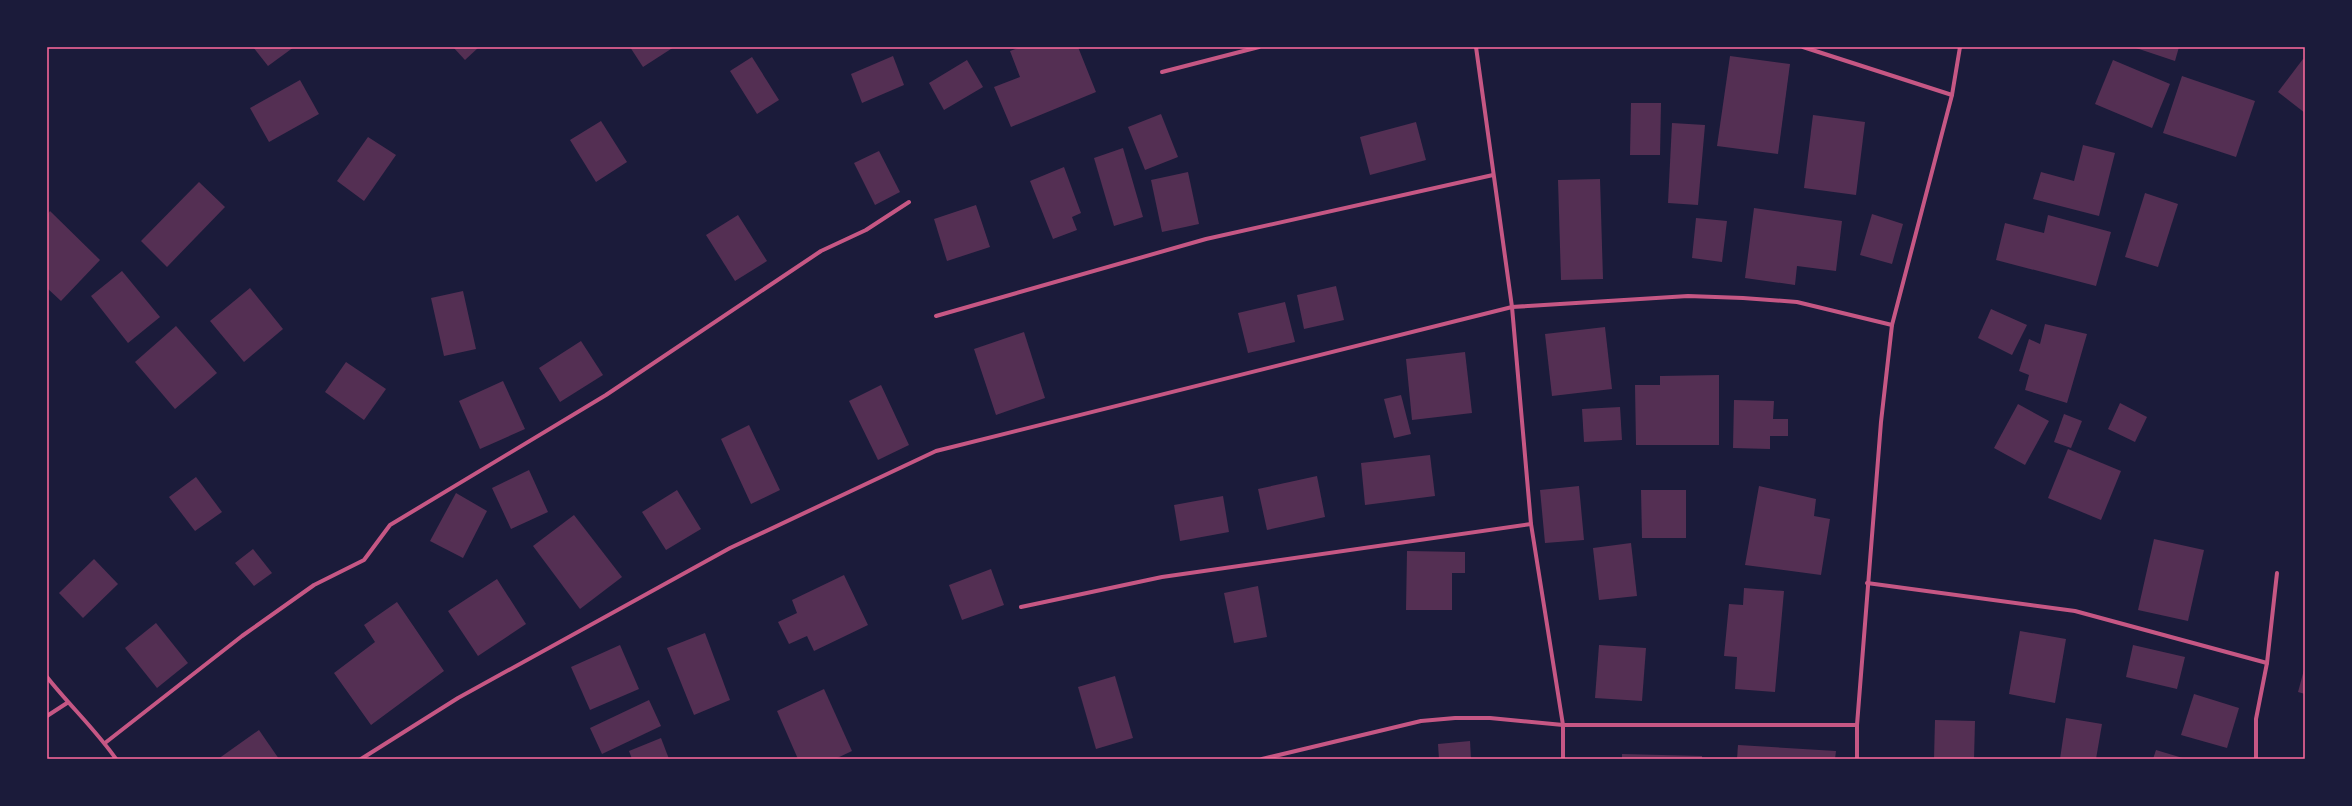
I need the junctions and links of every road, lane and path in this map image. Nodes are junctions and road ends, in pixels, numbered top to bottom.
1 (1259, 47) edge
2 (1476, 47) edge
3 (1803, 47) edge
4 (1960, 47) edge
5 (1162, 72) dead end
6 (1952, 95) junction
7 (1493, 175) junction
8 (909, 202) dead end
9 (1512, 307) junction
10 (936, 316) dead end
11 (1892, 325) junction
12 (1531, 524) junction
13 (2277, 573) dead end
14 (1867, 583) junction
15 (1021, 607) dead end
16 (2267, 663) junction
17 (47, 677) edge
18 (67, 703) junction
19 (47, 716) edge
20 (1563, 725) junction
21 (1857, 725) junction
22 (105, 743) junction
23 (116, 759) edge
24 (361, 759) edge
25 (1262, 759) edge
26 (1563, 759) edge
27 (1857, 759) edge
28 (2256, 759) edge

1 - 5 street
2 - 7 street
3 - 6 street
4 - 6 street
6 - 11 street
7 - 9 street
7 - 10 street
8 - 22 street
9 - 11 street
9 - 12 street
9 - 24 street
11 - 14 street
12 - 15 street
12 - 20 street
13 - 16 street
14 - 16 street
14 - 21 street
16 - 28 street
17 - 18 street
18 - 19 street
18 - 22 street
20 - 21 street
20 - 25 street
20 - 26 street
21 - 27 street
22 - 23 street

